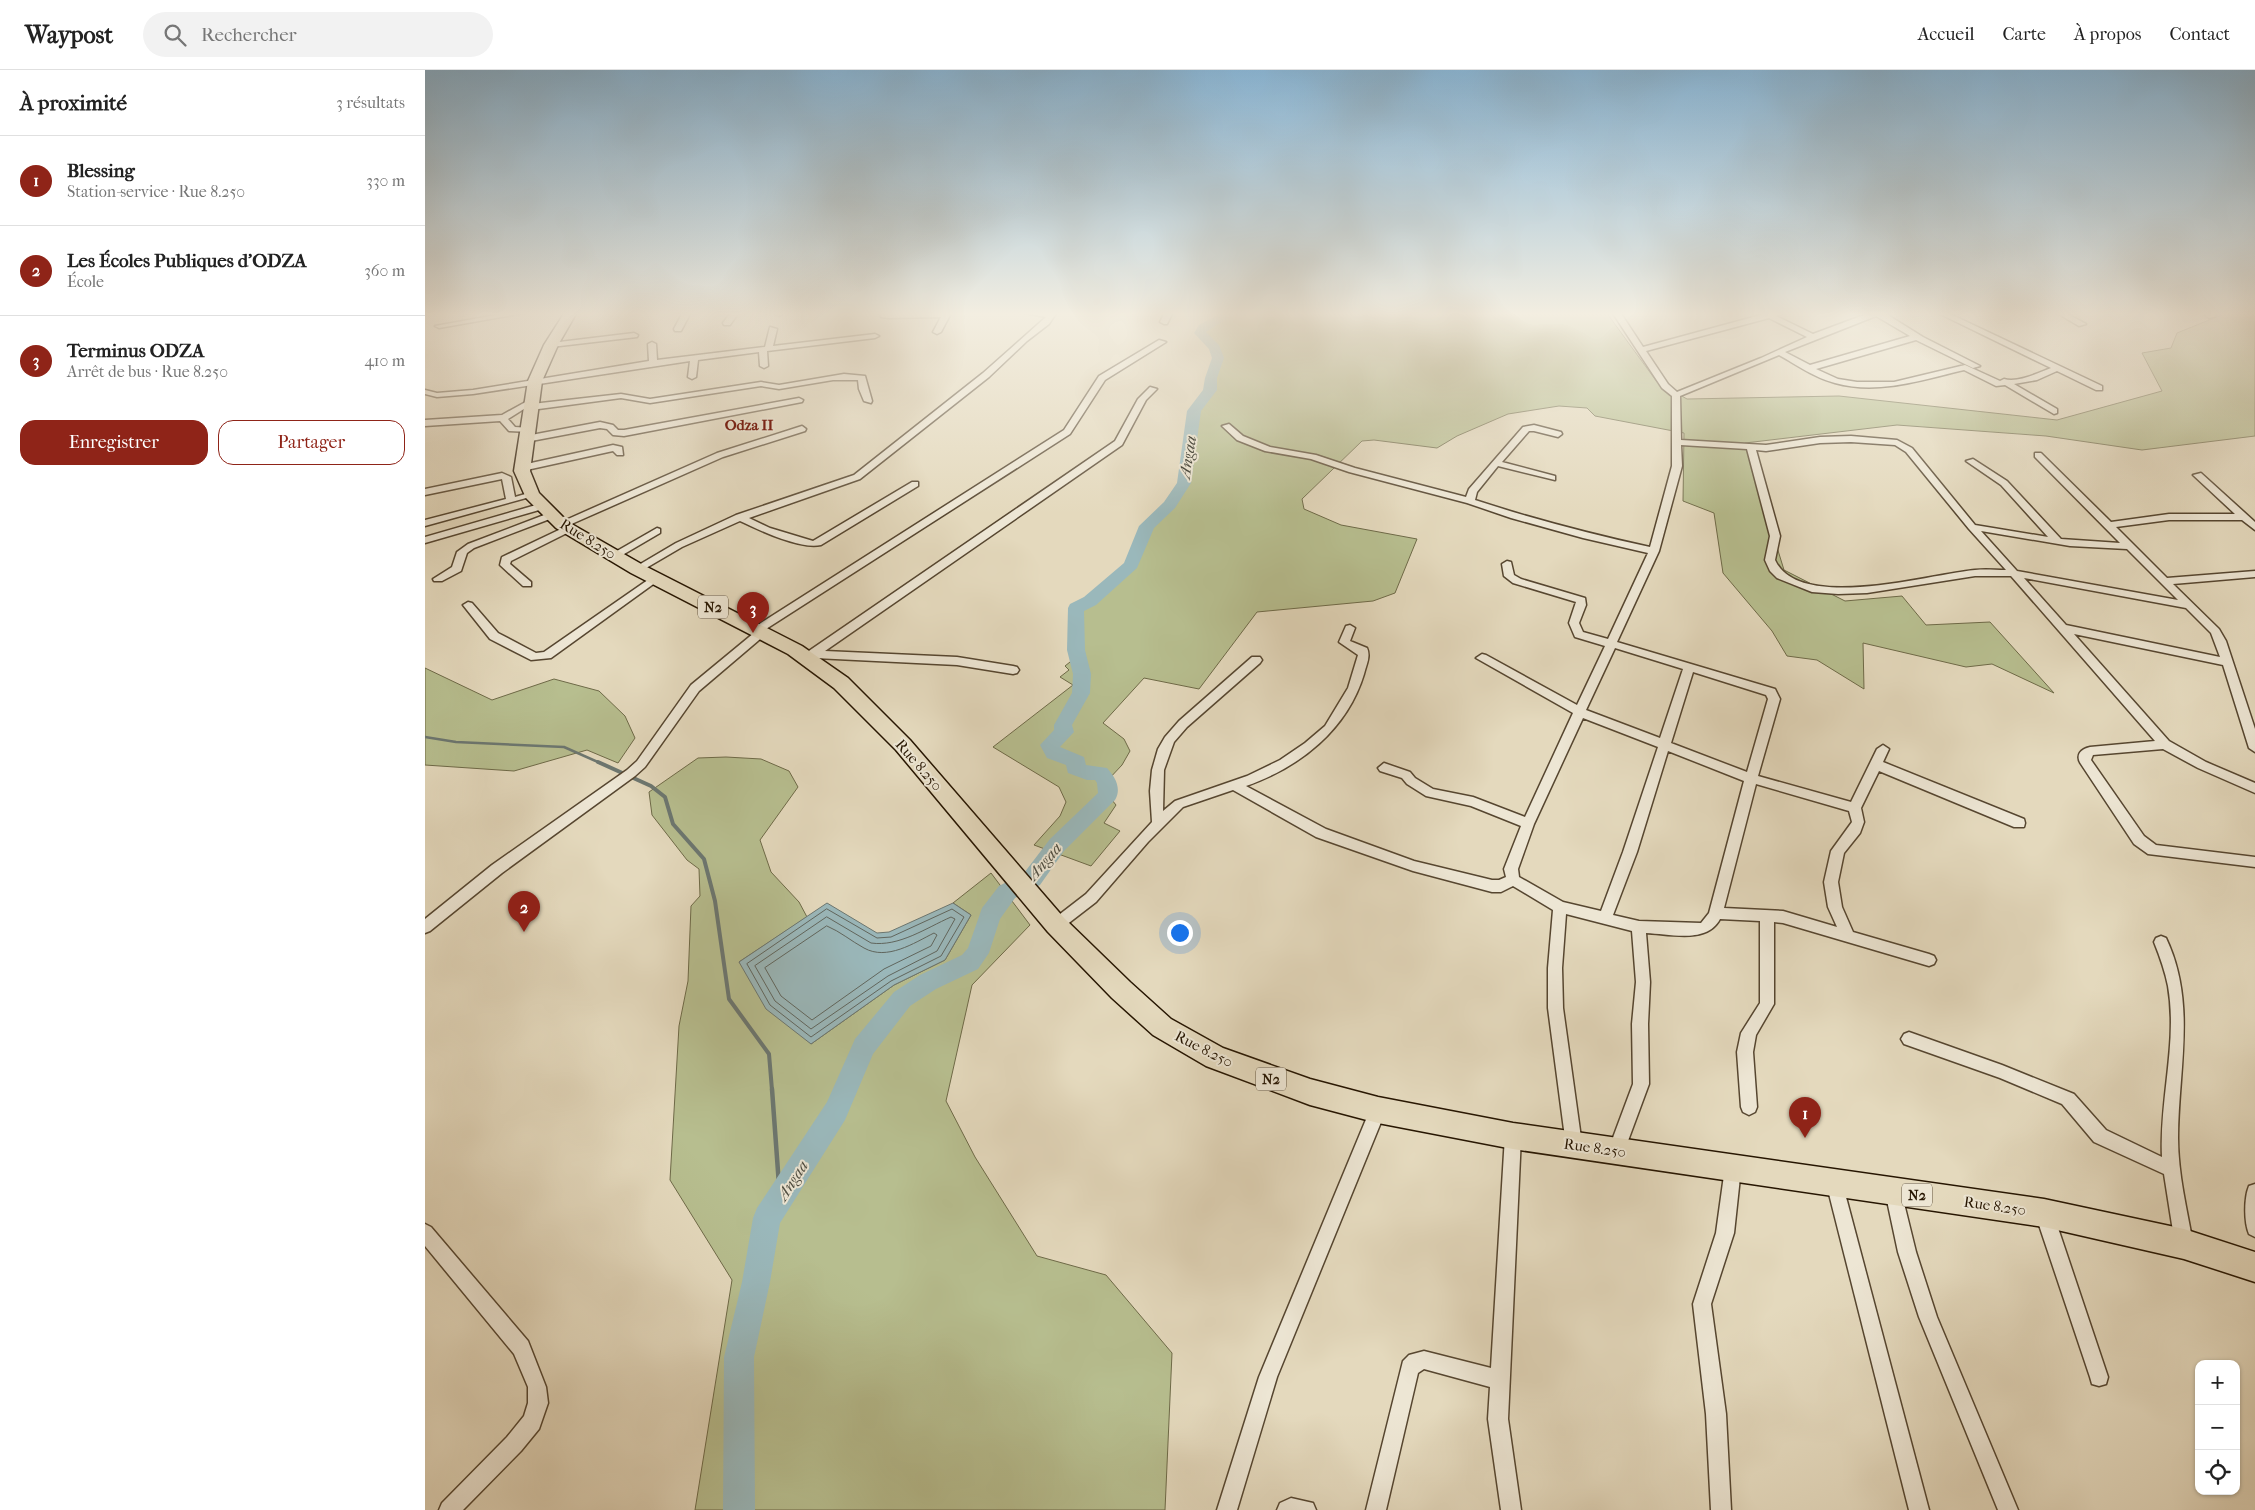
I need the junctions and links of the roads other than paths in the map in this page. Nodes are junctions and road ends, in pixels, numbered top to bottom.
1 (547, 379) edge
2 (824, 379) edge
3 (862, 379) edge
4 (980, 379) edge
5 (1101, 379) edge
6 (1660, 379) edge
7 (1716, 379) edge
8 (1832, 379) edge
9 (1914, 379) edge
10 (1989, 379) edge
11 (2000, 379) edge
12 (2026, 379) edge
13 (2081, 379) edge
14 (535, 381) junction
15 (2006, 382) junction
16 (2099, 388) dead end
17 (1153, 389) dead end
18 (425, 392) edge
19 (1676, 395) junction
20 (799, 400) dead end
21 (868, 401) dead end
22 (531, 404) junction
23 (2054, 411) dead end
24 (502, 418) junction
25 (425, 423) edge
26 (1225, 426) dead end
27 (802, 429) dead end
28 (526, 434) junction
29 (1558, 434) dead end
30 (1677, 442) junction
31 (1751, 448) junction
32 (620, 453) dead end
33 (2037, 455) dead end
34 (1971, 461) dead end
35 (1496, 463) junction
36 (522, 468) junction
37 (2199, 475) dead end
38 (1552, 478) dead end
39 (915, 484) dead end
40 (425, 492) edge
41 (511, 500) junction
42 (1470, 501) junction
43 (552, 514) junction
44 (739, 517) junction
45 (2244, 517) junction
46 (425, 523) edge
47 (2108, 526) junction
48 (1972, 527) junction
49 (2255, 527) edge
50 (657, 530) dead end
51 (425, 540) edge
52 (2058, 541) junction
53 (2128, 546) junction
54 (1654, 551) junction
55 (615, 555) junction
56 (1507, 564) dead end
57 (637, 569) junction
58 (2014, 573) junction
59 (2255, 574) edge
60 (655, 578) junction
61 (439, 579) dead end
62 (2165, 580) junction
63 (527, 584) dead end
64 (2189, 604) junction
65 (468, 605) dead end
66 (1350, 628) dead end
67 (2062, 628) junction
68 (760, 631) junction
69 (1612, 645) junction
70 (810, 656) junction
71 (1482, 658) dead end
72 (1256, 660) dead end
73 (2228, 662) junction
74 (1689, 667) junction
75 (1013, 670) dead end
76 (1580, 712) junction
77 (1665, 744) junction
78 (2165, 744) junction
79 (2255, 748) edge
80 (1883, 749) dead end
81 (1877, 765) junction
82 (1384, 768) dead end
83 (1750, 778) junction
84 (1233, 784) junction
85 (2255, 788) edge
86 (1855, 808) junction
87 (1158, 822) junction
88 (2019, 823) dead end
89 (1528, 824) junction
90 (2255, 862) edge
91 (1513, 880) junction
92 (1560, 907) junction
93 (1716, 912) junction
94 (1767, 916) junction
95 (1605, 918) junction
96 (1057, 925) junction
97 (425, 927) edge
98 (1639, 927) junction
99 (1848, 936) junction
100 (2161, 942) dead end
101 (1929, 960) dead end
102 (1909, 1039) dead end
103 (1749, 1107) dead end
104 (1378, 1110) junction
105 (1513, 1136) junction
106 (1574, 1145) junction
107 (1616, 1151) junction
108 (1733, 1168) junction
109 (2173, 1170) junction
110 (1834, 1182) junction
111 (1893, 1191) junction
112 (2255, 1192) edge
113 (2044, 1213) junction
114 (2255, 1228) edge
115 (425, 1233) edge
116 (2184, 1244) junction
117 (2255, 1268) edge
118 (2099, 1377) dead end
119 (1500, 1380) junction
120 (451, 1509) edge
121 (1227, 1510) edge
122 (1287, 1510) edge
123 (1306, 1510) edge
124 (1376, 1510) edge
125 (1511, 1510) edge
126 (1721, 1510) edge
127 (1919, 1510) edge
128 (2008, 1510) edge

1 - 14 street
2 - 22 street
3 - 21 street
4 - 44 street
5 - 68 street
6 - 19 street
7 - 19 street
8 - 9 street
10 - 15 street
11 - 15 street
12 - 15 street
13 - 16 street
14 - 18 street
14 - 22 highway
15 - 23 street
17 - 70 street
19 - 30 street
20 - 28 street
22 - 24 street
22 - 28 highway
24 - 25 street
24 - 28 street
26 - 42 street
27 - 43 street
28 - 36 highway
29 - 35 street
30 - 31 street
30 - 54 street
31 - 48 street
31 - 58 street
32 - 36 street
33 - 47 street
34 - 52 street
35 - 38 street
35 - 42 street
36 - 43 highway
37 - 45 street
39 - 44 street
40 - 41 street
41 - 43 street
41 - 46 street
42 - 54 street
43 - 51 street
43 - 55 highway, Rue 8.250 / N2
43 - 61 street
43 - 63 street
44 - 57 street
45 - 47 street
45 - 49 street
47 - 53 street
48 - 52 street
48 - 58 street
50 - 55 street
52 - 53 street
53 - 62 street
54 - 69 street
55 - 57 highway, Rue 8.250 / N2
56 - 69 street
57 - 60 highway, Rue 8.250 / N2
58 - 64 street
58 - 67 street
59 - 62 street
60 - 65 street
60 - 68 highway, Rue 8.250 / N2
62 - 64 street
64 - 73 street
66 - 84 street
67 - 73 street
67 - 78 street
68 - 70 highway, Rue 8.250 / N2
68 - 97 street
69 - 74 street
69 - 76 street
70 - 75 street
70 - 96 highway, Rue 8.250 / N2
71 - 76 street
72 - 87 street
73 - 79 street
74 - 77 street
74 - 83 street
76 - 77 street
76 - 89 street
77 - 83 street
77 - 95 street
78 - 85 street
78 - 90 street
80 - 81 street
81 - 86 street
81 - 88 street
82 - 89 street
83 - 86 street
83 - 93 street
84 - 87 street
84 - 91 street
86 - 99 street
87 - 96 street
89 - 91 street
91 - 92 street
92 - 95 street
92 - 106 street
93 - 94 street
93 - 98 street
94 - 99 street
94 - 103 street
95 - 98 street
96 - 104 highway, Rue 8.250 / N2
98 - 107 street
99 - 101 street
100 - 109 street
102 - 109 street
104 - 105 highway, Rue 8.250 / N2
104 - 121 street
105 - 106 highway, Rue 8.250 / N2
105 - 119 street
106 - 107 highway, Rue 8.250 / N2
107 - 108 highway, Rue 8.250 / N2
108 - 110 highway, Rue 8.250 / N2
108 - 126 street
109 - 116 street
110 - 111 highway, Rue 8.250 / N2
110 - 127 street
111 - 113 highway, Rue 8.250 / N2
111 - 128 street
112 - 114 street
113 - 116 highway, Rue 8.250 / N2
113 - 118 street
115 - 120 street
116 - 117 highway, Rue 8.250 / N2
119 - 124 street
119 - 125 street
122 - 123 street

